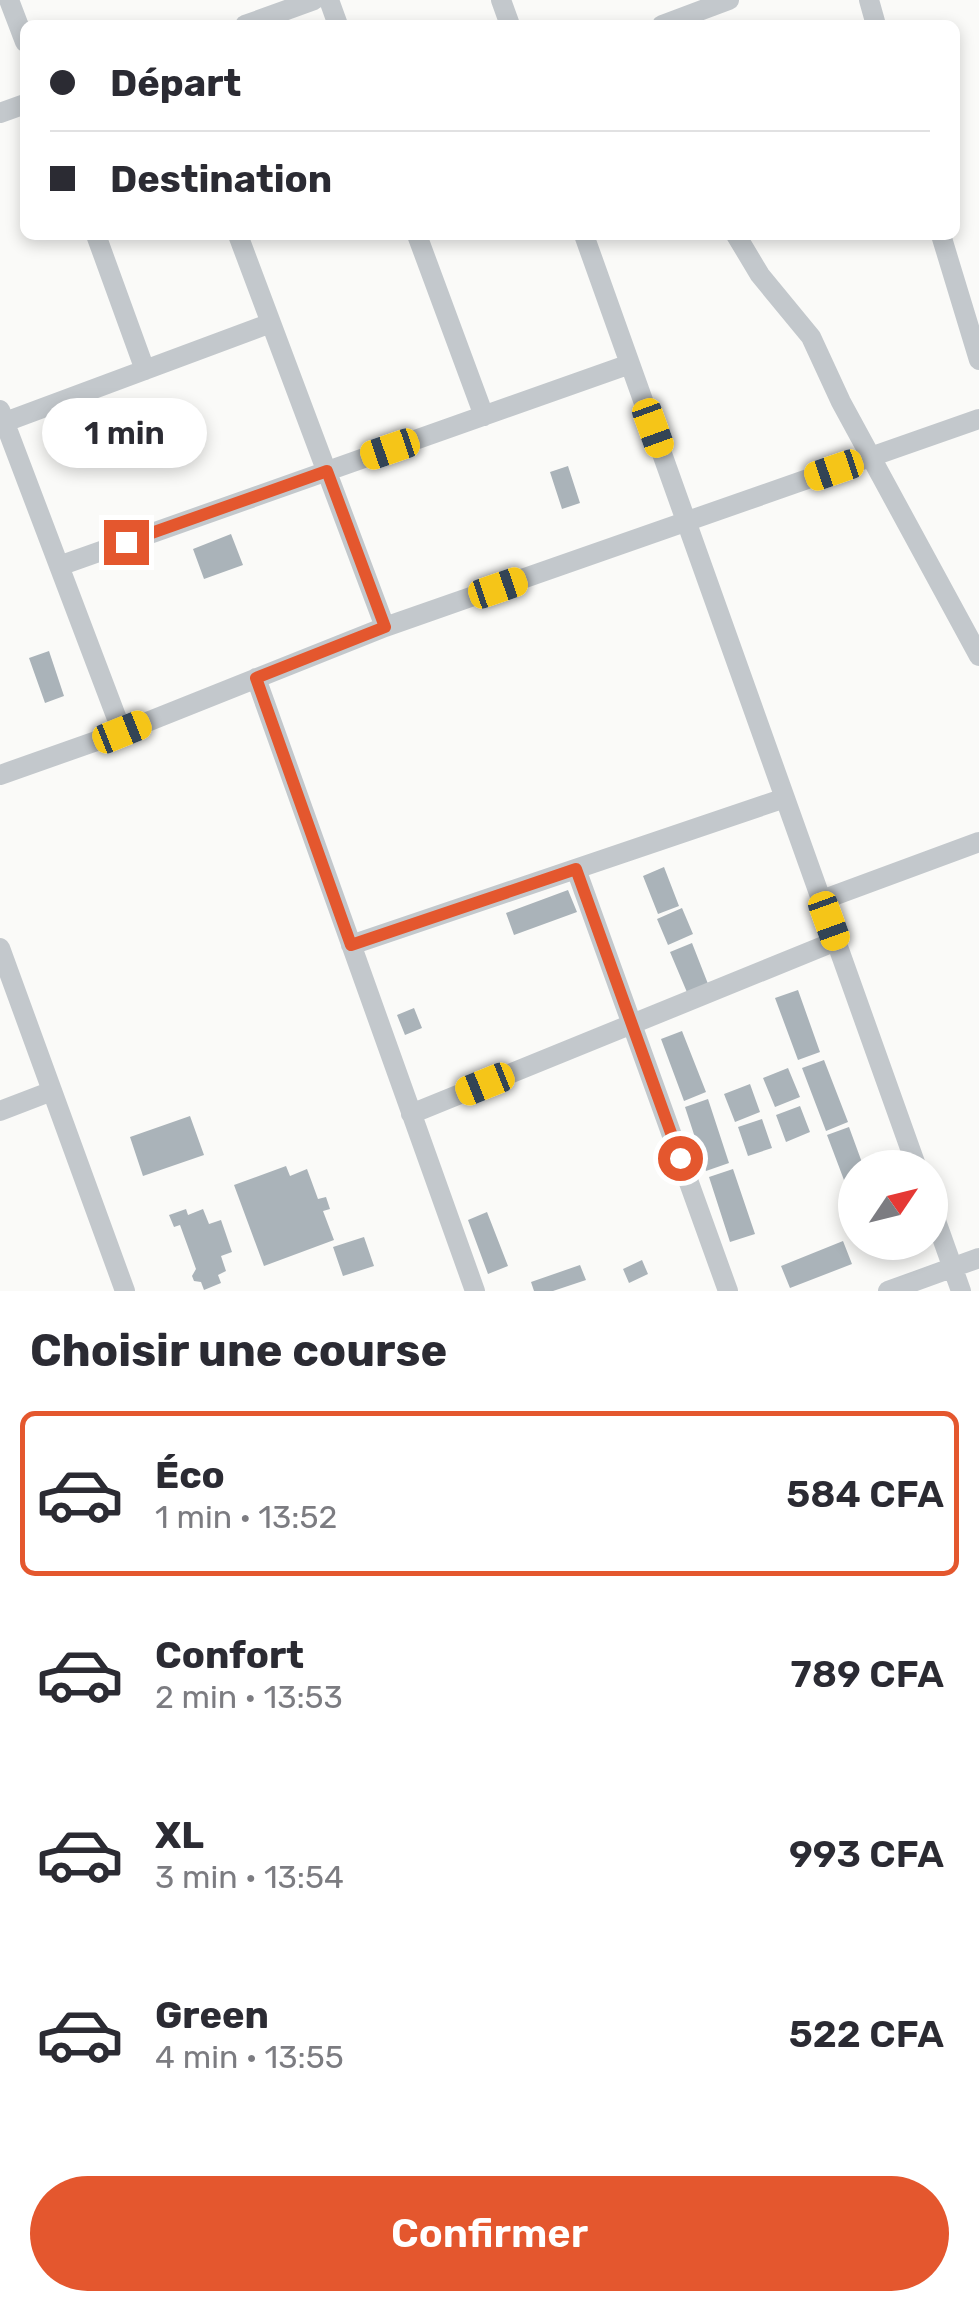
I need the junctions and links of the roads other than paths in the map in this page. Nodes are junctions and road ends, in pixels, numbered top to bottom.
1 (10, 0) edge
2 (314, 0) edge
3 (729, 0) edge
4 (258, 20) edge
5 (675, 20) edge
6 (20, 28) edge
7 (98, 240) edge
8 (240, 240) edge
9 (419, 240) edge
10 (586, 240) edge
11 (739, 240) edge
12 (943, 240) edge
13 (271, 323) junction
14 (979, 360) edge
15 (630, 364) junction
16 (146, 370) junction
17 (484, 416) junction
18 (2, 418) edge
19 (979, 419) edge
20 (871, 457) junction
21 (327, 471) junction
22 (686, 522) junction
23 (59, 566) junction
24 (385, 627) junction
25 (979, 656) edge
26 (256, 678) junction
27 (122, 732) junction
28 (0, 775) edge
29 (785, 798) junction
30 (979, 842) edge
31 (576, 869) junction
32 (822, 900) junction
33 (836, 941) junction
34 (351, 945) junction
35 (0, 948) edge
36 (632, 1024) junction
37 (52, 1091) junction
38 (0, 1111) edge
39 (412, 1114) junction
40 (911, 1150) edge
41 (948, 1253) edge
42 (979, 1258) edge
43 (953, 1267) junction
44 (124, 1291) edge
45 (475, 1291) edge
46 (728, 1291) edge
47 (888, 1291) edge
48 (961, 1291) edge

1 - 6 street
2 - 4 street
3 - 5 street
7 - 16 street
8 - 13 street
9 - 17 street
10 - 15 street
11 - 20 street
12 - 14 street
13 - 16 street
13 - 21 street
15 - 17 street
15 - 22 street
16 - 18 street
17 - 21 street
18 - 23 street
19 - 20 street
20 - 22 street
20 - 25 street
21 - 23 street
21 - 24 street
22 - 24 street
22 - 29 street
23 - 27 street
24 - 26 street
26 - 27 street
26 - 34 street
27 - 28 street
29 - 31 street
29 - 32 street
30 - 32 street
31 - 34 street
31 - 36 street
32 - 33 street
33 - 36 street
33 - 40 street
34 - 39 street
35 - 37 street
36 - 39 street
36 - 46 street
37 - 38 street
37 - 44 street
39 - 45 street
41 - 43 street
42 - 43 street
43 - 47 street
43 - 48 street

